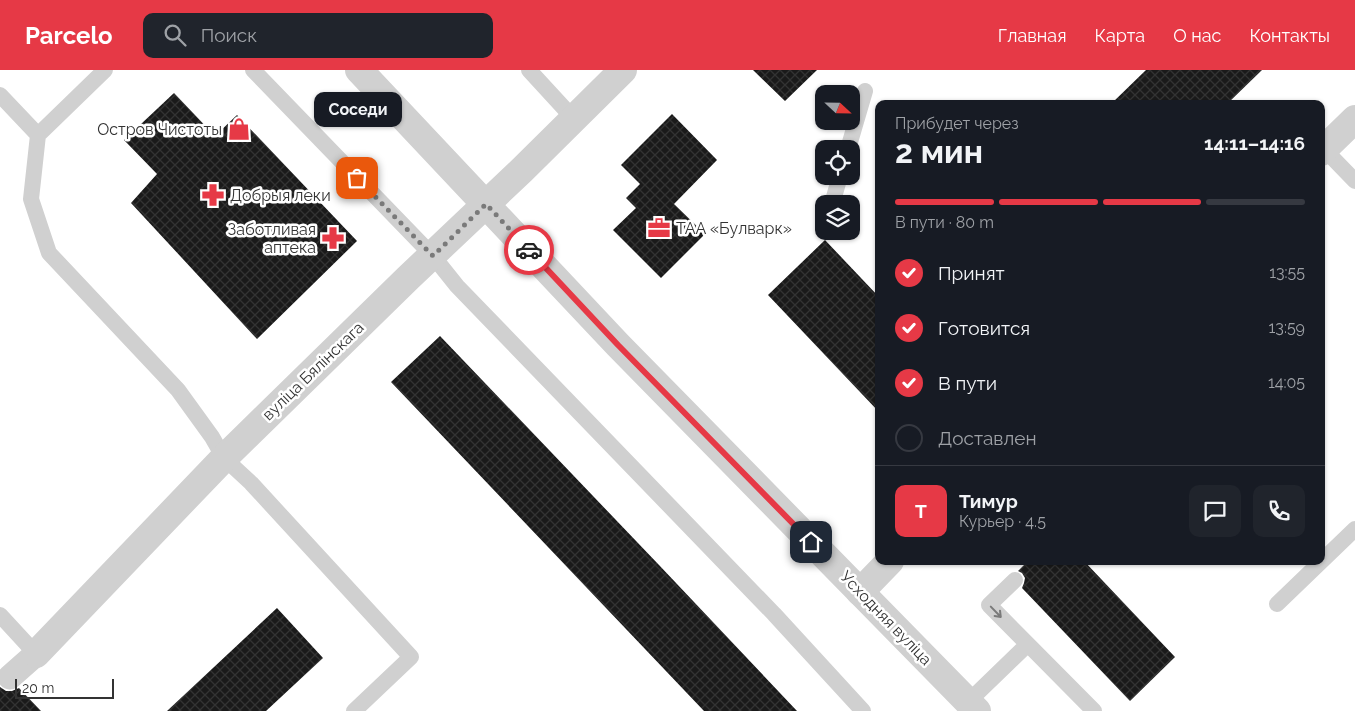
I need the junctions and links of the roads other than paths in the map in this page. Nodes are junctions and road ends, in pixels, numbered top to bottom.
1 (105, 70) edge
2 (253, 70) edge
3 (360, 70) edge
4 (529, 70) edge
5 (623, 70) edge
6 (865, 91) dead end
7 (0, 95) edge
8 (574, 119) junction
9 (1355, 119) edge
10 (38, 136) junction
11 (851, 140) edge
12 (1325, 148) edge
13 (1325, 152) edge
14 (1355, 181) edge
15 (486, 204) junction
16 (433, 256) junction
17 (224, 458) junction
18 (1355, 529) edge
19 (1325, 558) edge
20 (886, 565) edge
21 (1318, 565) edge
22 (1015, 580) dead end
23 (860, 592) junction
24 (1277, 604) dead end
25 (0, 615) edge
26 (1027, 645) junction
27 (36, 654) junction
28 (10, 677) dead end
29 (972, 707) edge
30 (354, 711) edge
31 (863, 711) edge
32 (1094, 711) edge

1 - 10 lane
2 - 16 lane
3 - 15 street, Усходняя вуліца
4 - 8 lane
5 - 8 street, вуліца Бялінскага
6 - 11 lane
7 - 10 lane
8 - 15 street, вуліца Бялінскага
9 - 12 street
10 - 17 lane
13 - 14 lane
15 - 16 street, вуліца Бялінскага
15 - 23 street, Усходняя вуліца
16 - 17 street, вуліца Бялінскага
16 - 31 lane
17 - 27 street, вуліца Бялінскага
17 - 30 lane
18 - 19 lane
20 - 23 street
21 - 24 lane
22 -> 26 lane
23 - 29 street, Усходняя вуліца
25 - 27 lane
26 - 29 lane
26 - 32 lane
27 - 28 street, вуліца Бялінскага

